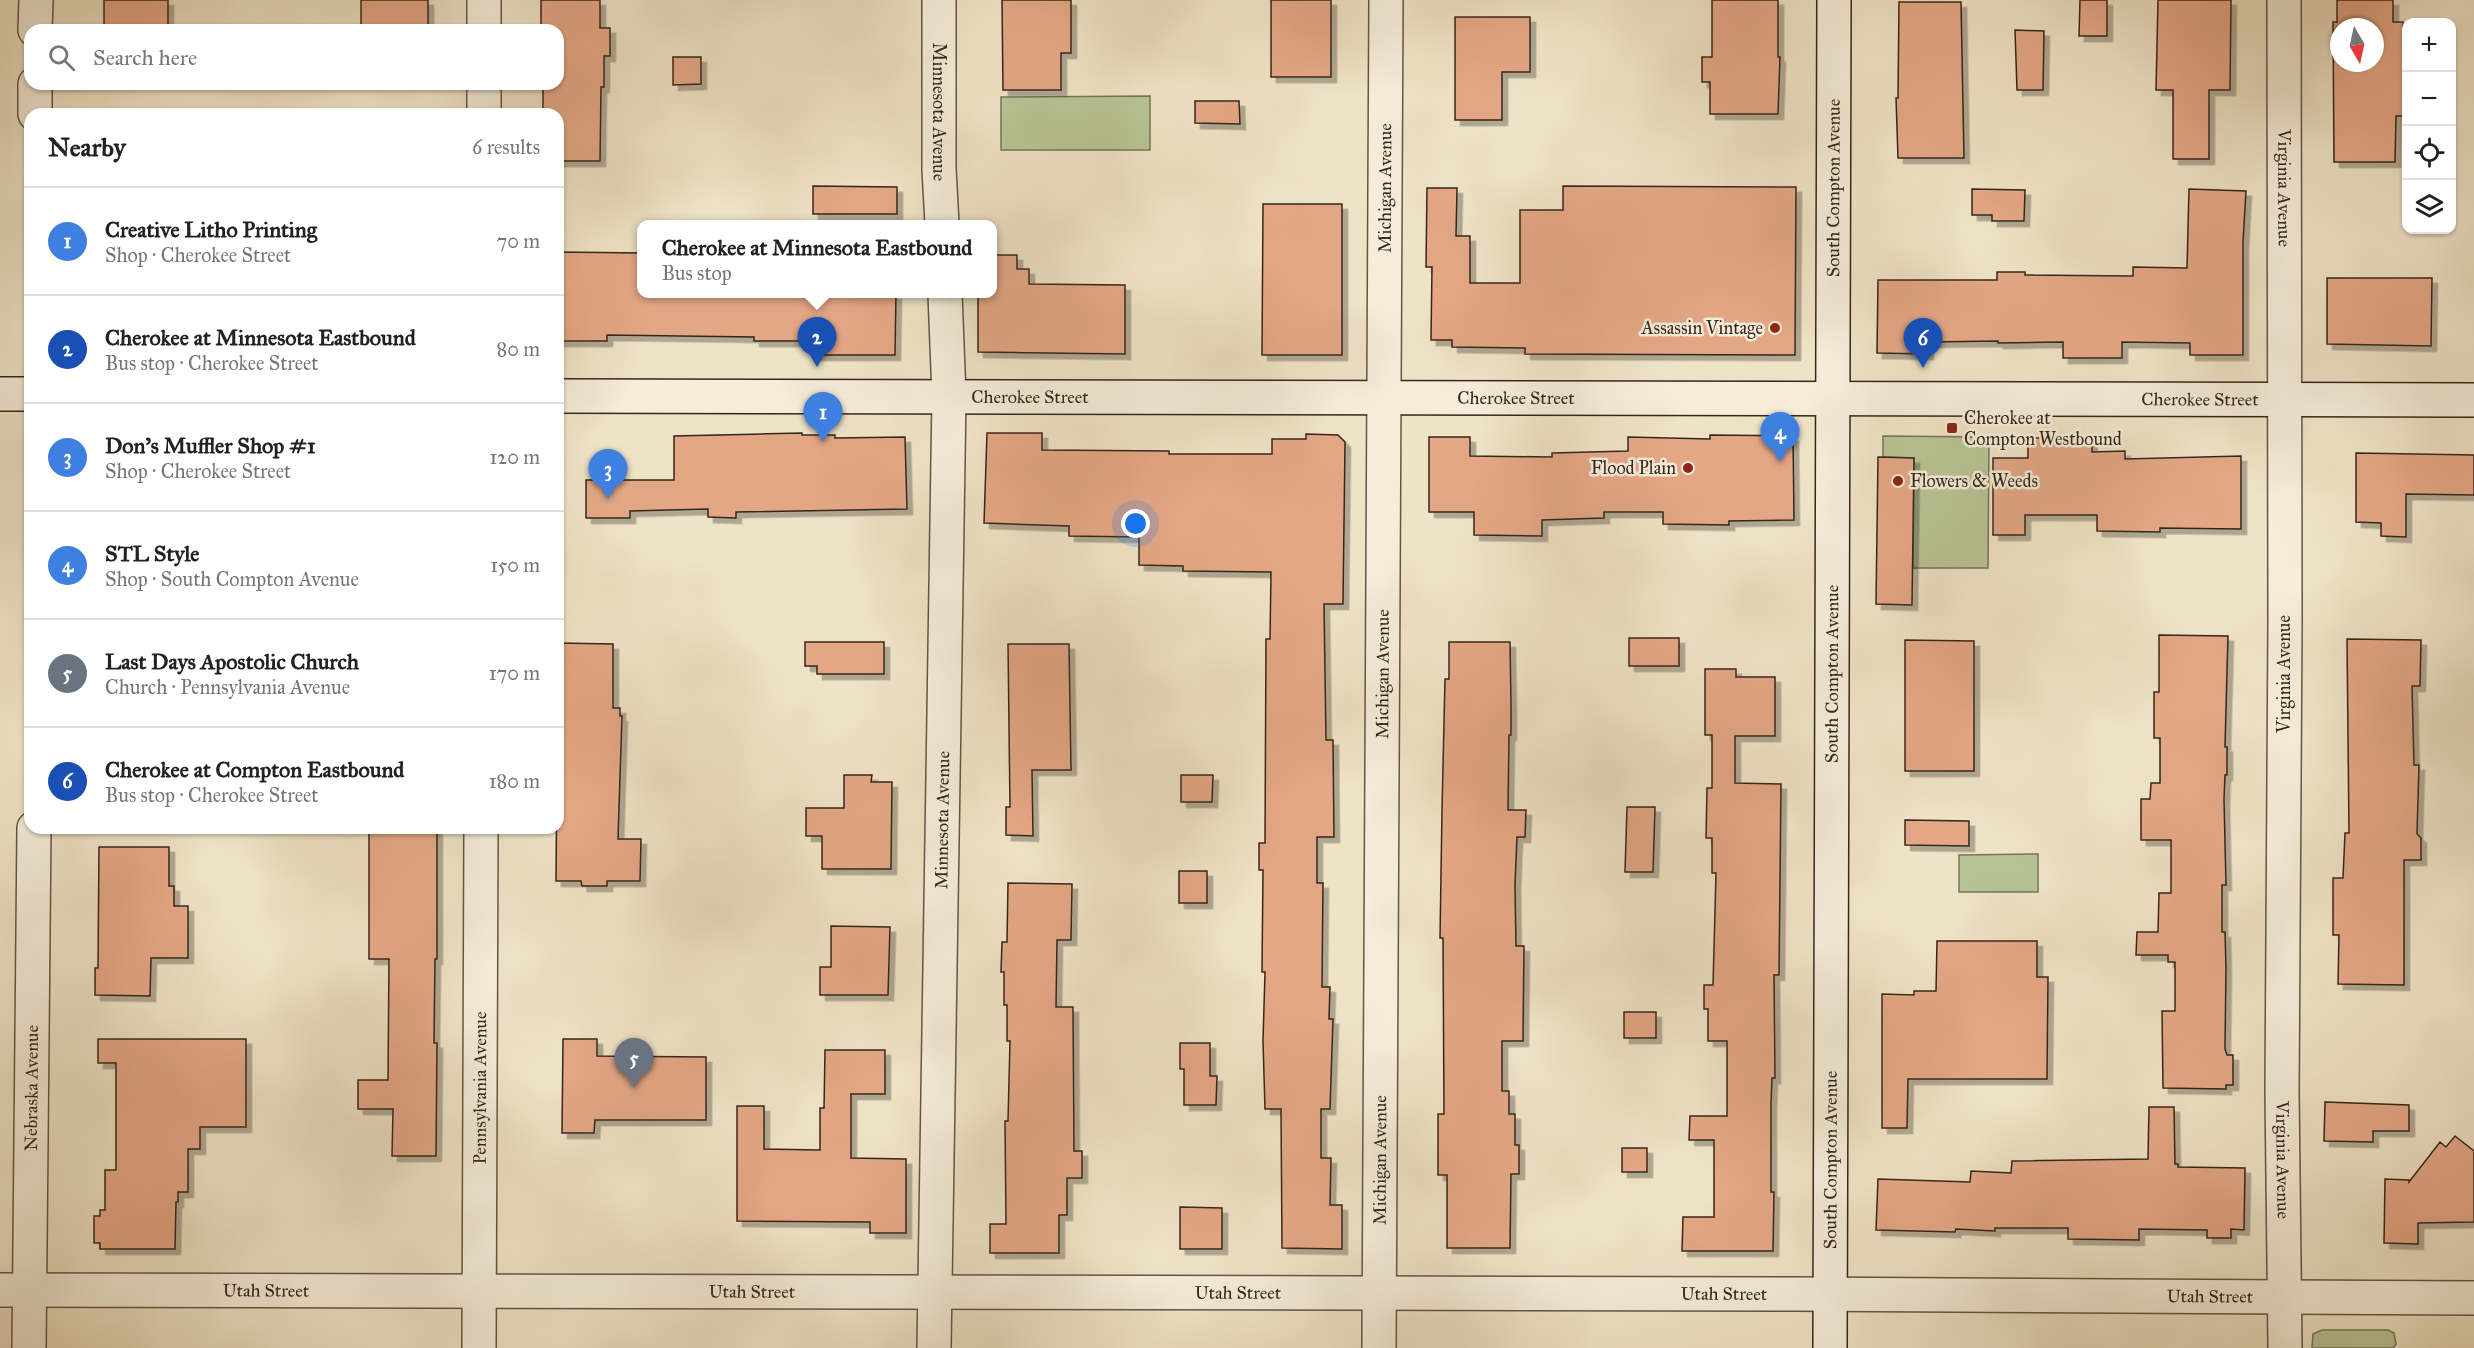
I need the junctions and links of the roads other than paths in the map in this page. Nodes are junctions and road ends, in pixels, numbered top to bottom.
1 (36, 0) edge
2 (484, 0) edge
3 (939, 0) edge
4 (1386, 0) edge
5 (1834, 0) edge
6 (2284, 0) edge
7 (35, 24) edge
8 (484, 24) edge
9 (35, 90) edge
10 (484, 90) edge
11 (35, 108) edge
12 (484, 108) edge
13 (942, 220) edge
14 (945, 298) edge
15 (0, 394) edge
16 (24, 394) edge
17 (564, 396) edge
18 (949, 396) junction
19 (1384, 397) junction
20 (1832, 398) junction
21 (2285, 399) junction
22 (2474, 400) edge
23 (34, 834) edge
24 (481, 834) edge
25 (15, 1289) edge
26 (479, 1291) junction
27 (934, 1292) junction
28 (1380, 1293) junction
29 (1830, 1294) junction
30 (2283, 1296) junction
31 (2474, 1298) edge
32 (29, 1348) edge
33 (479, 1348) edge
34 (934, 1348) edge
35 (1379, 1348) edge
36 (1830, 1348) edge
37 (2284, 1348) edge

1 - 7 street
2 - 8 street
3 - 13 street, Minnesota Avenue
4 - 19 street, Michigan Avenue
5 - 20 street, South Compton Avenue
6 - 21 street, Virginia Avenue
9 - 11 street
10 - 12 street
14 - 18 street, Minnesota Avenue
15 - 16 street
17 - 18 street, Cherokee Street
18 - 19 street, Cherokee Street
18 - 27 street, Minnesota Avenue
19 - 20 street, Cherokee Street
19 - 28 street, Michigan Avenue
20 - 21 street, Cherokee Street
20 - 29 street, South Compton Avenue
21 - 22 street, Cherokee Street
21 - 30 street, Virginia Avenue
23 - 25 street, Nebraska Avenue
24 - 26 street, Pennsylvania Avenue
25 - 26 street, Utah Street
25 - 32 street, Nebraska Avenue
26 - 27 street, Utah Street
26 - 33 street, Pennsylvania Avenue
27 - 28 street, Utah Street
27 - 34 street, Minnesota Avenue
28 - 29 street, Utah Street
28 - 35 street, Michigan Avenue
29 - 30 street, Utah Street
29 - 36 street, South Compton Avenue
30 - 31 street, Utah Street
30 - 37 street, Virginia Avenue

